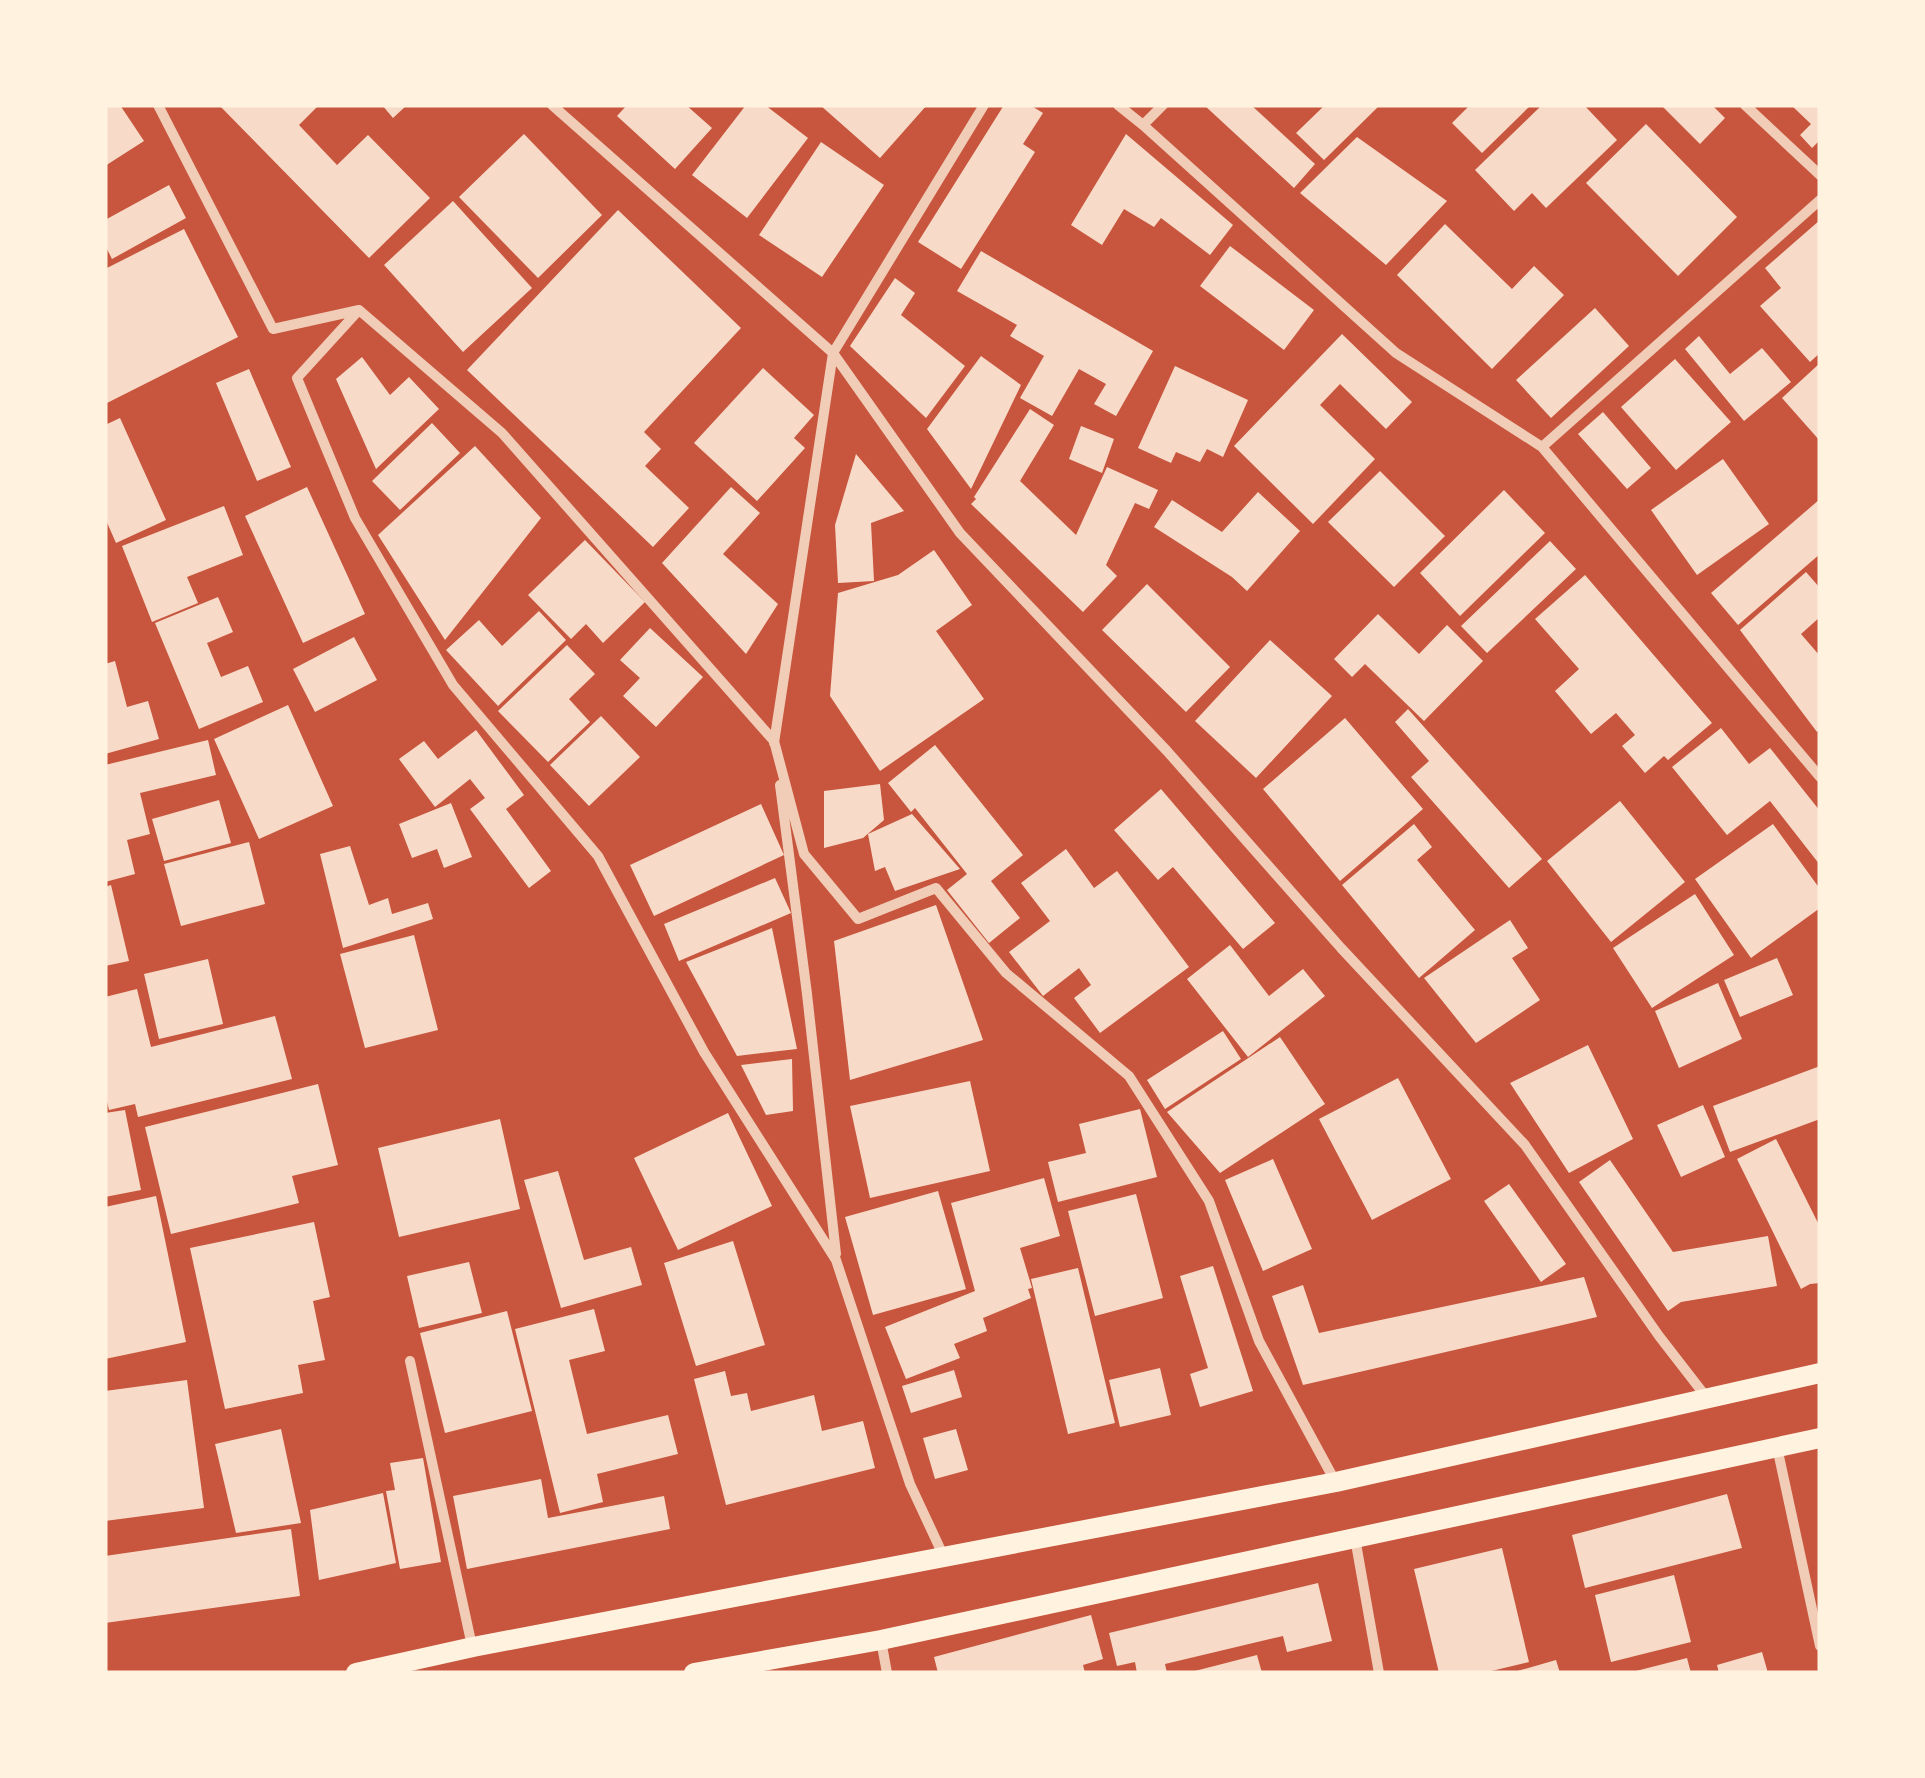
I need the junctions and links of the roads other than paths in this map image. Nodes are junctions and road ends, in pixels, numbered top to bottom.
1 (158, 105) edge
2 (552, 105) edge
3 (984, 105) edge
4 (1118, 105) edge
5 (1163, 105) edge
6 (1745, 105) edge
7 (1143, 125) junction
8 (1820, 175) edge
9 (1820, 200) edge
10 (359, 310) junction
11 (834, 353) junction
12 (1542, 446) junction
13 (774, 741) junction
14 (1820, 777) edge
15 (836, 1260) junction
16 (410, 1361) dead end
17 (1820, 1374) edge
18 (1707, 1399) junction
19 (1820, 1438) edge
20 (1777, 1446) junction
21 (1336, 1482) junction
22 (1356, 1538) junction
23 (944, 1558) junction
24 (881, 1640) junction
25 (1820, 1646) edge
26 (472, 1648) junction
27 (356, 1673) edge
28 (694, 1673) edge
29 (887, 1673) edge
30 (1379, 1673) edge

1 - 10 street
2 - 11 street
3 - 11 street
4 - 7 street
5 - 7 street
6 - 8 street
7 - 12 street
9 - 12 street
10 - 13 street
10 - 15 street
11 - 13 street
11 - 18 street
12 - 14 street
13 - 15 street
13 - 21 street
15 - 23 street
16 - 26 street
17 - 18 main road
18 - 21 main road
19 - 20 main road
20 - 22 main road
20 - 25 street
21 - 23 main road
22 - 24 main road
22 - 30 street
23 - 26 main road
24 - 28 main road
24 - 29 street
26 - 27 main road

